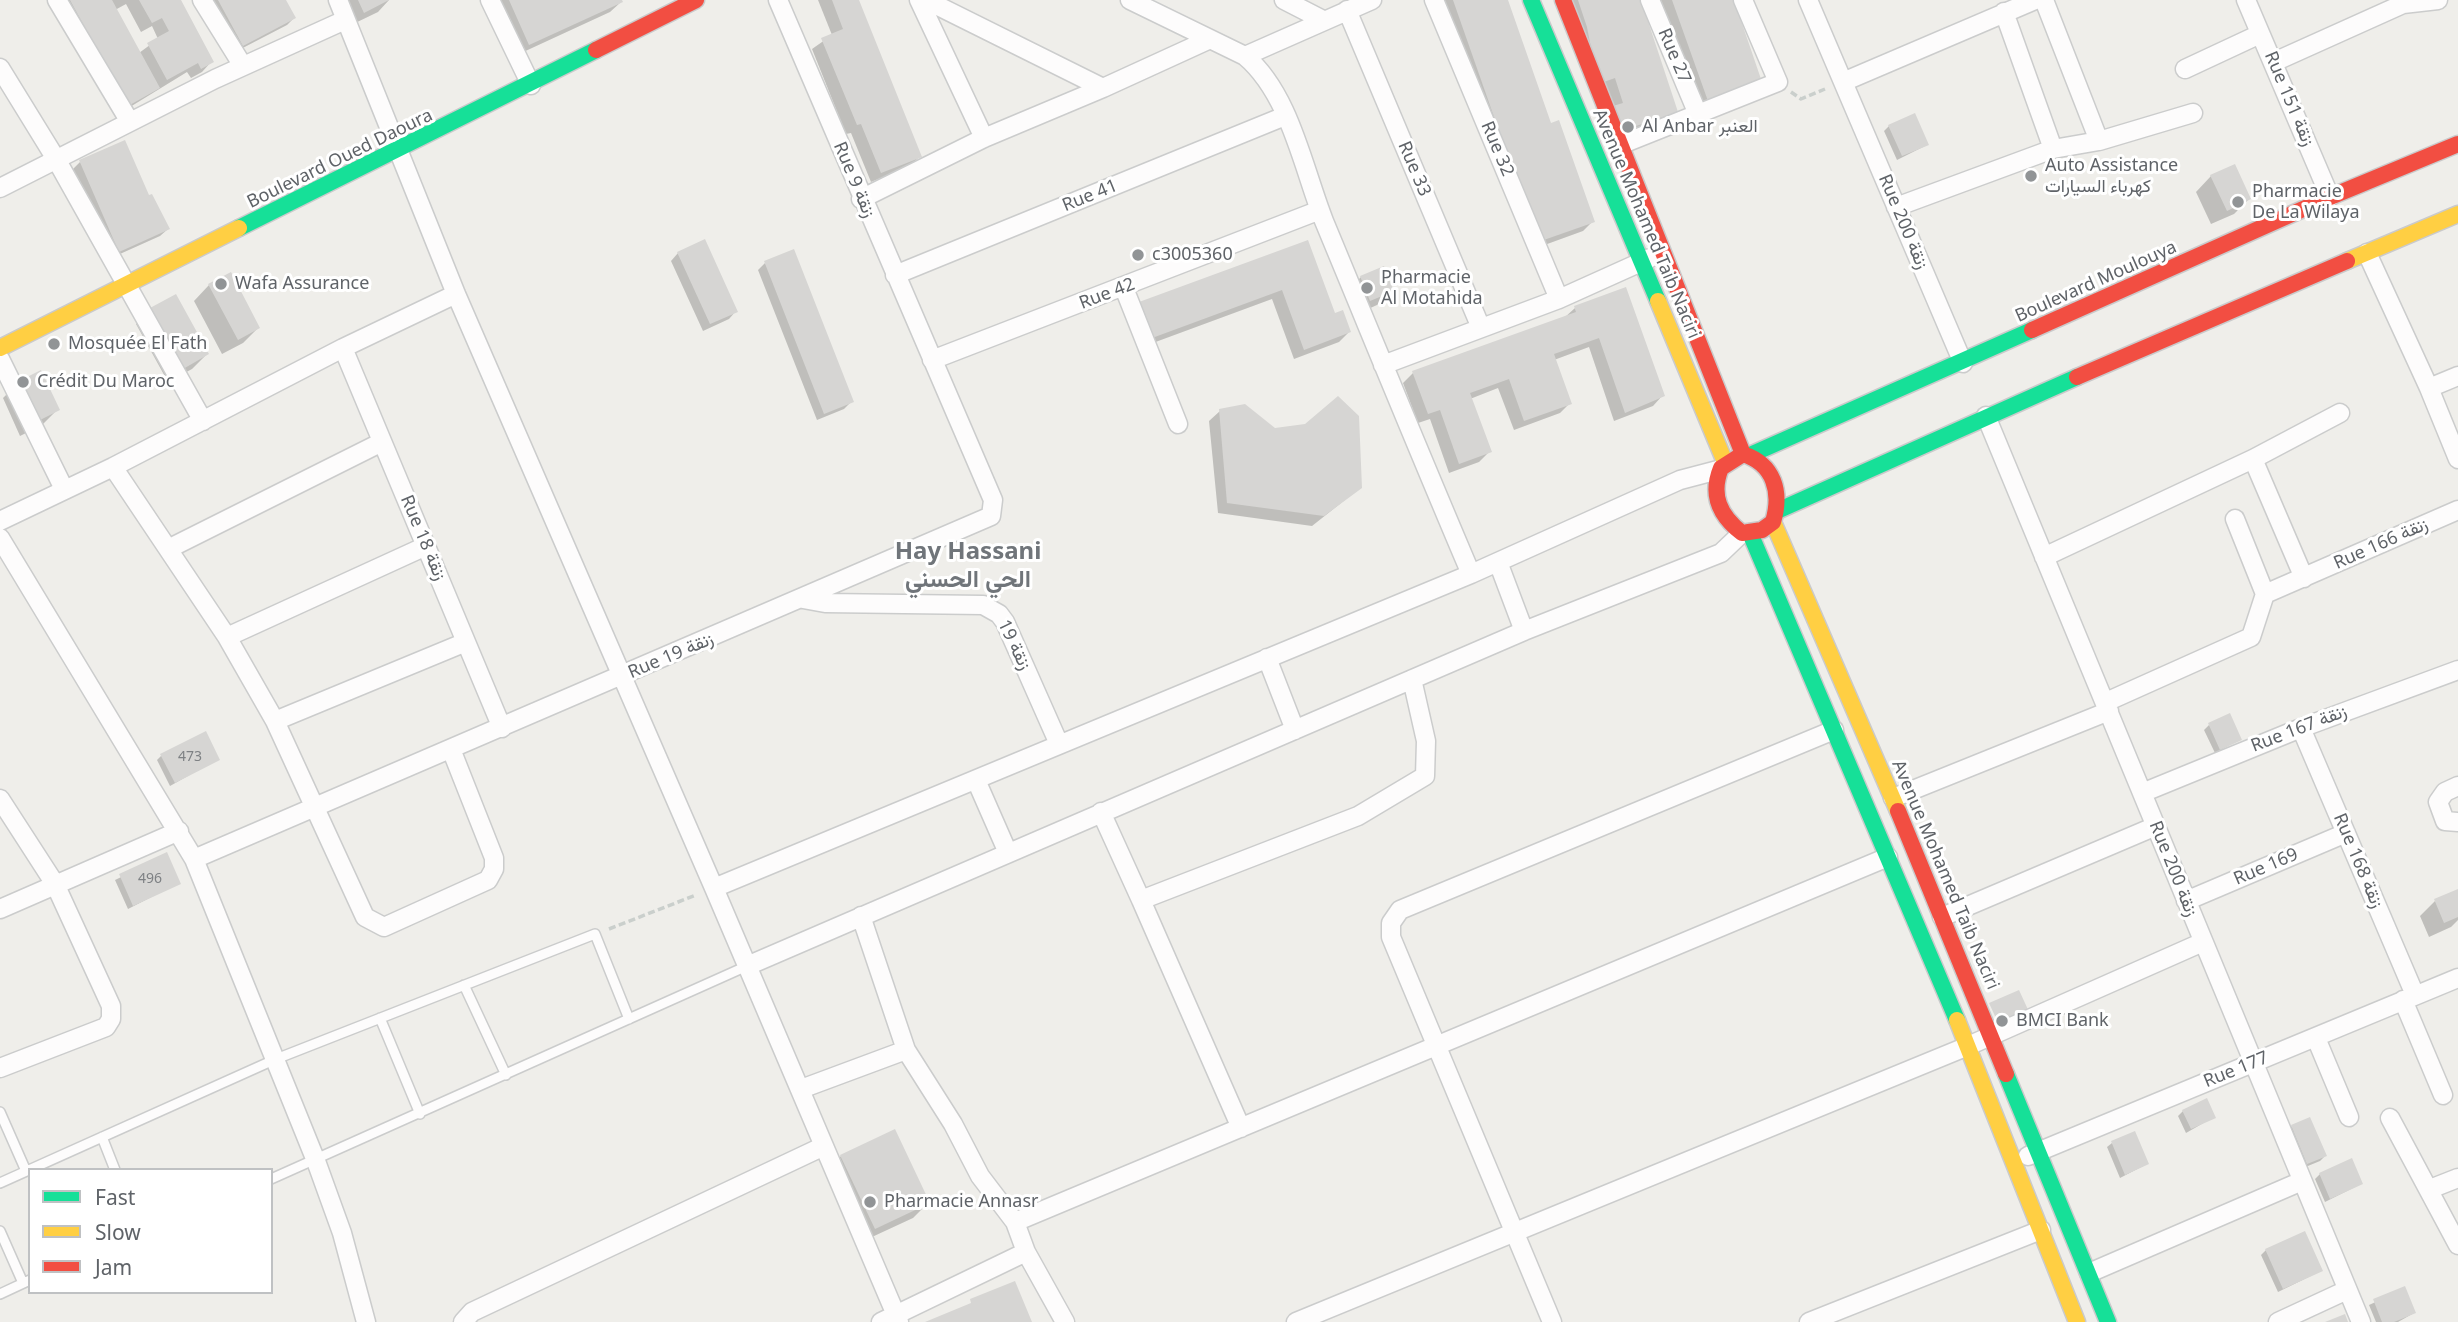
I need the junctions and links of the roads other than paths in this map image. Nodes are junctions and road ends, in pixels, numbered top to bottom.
1 (57, 0) edge
2 (202, 0) edge
3 (338, 0) edge
4 (489, 0) edge
5 (696, 0) edge
6 (778, 0) edge
7 (919, 0) edge
8 (926, 0) edge
9 (1130, 0) edge
10 (1284, 0) edge
11 (1372, 0) edge
12 (1434, 0) edge
13 (1531, 0) edge
14 (1563, 0) edge
15 (1650, 0) edge
16 (1743, 0) edge
17 (1808, 0) edge
18 (2035, 0) edge
19 (2044, 0) edge
20 (2246, 0) edge
21 (2438, 0) edge
22 (2402, 2) edge
23 (1347, 10) junction
24 (2004, 12) junction
25 (345, 20) junction
26 (1324, 20) junction
27 (2260, 34) junction
28 (1208, 40) junction
29 (1245, 56) junction
30 (2274, 62) junction
31 (243, 66) junction
32 (0, 68) edge
33 (2185, 69) dead end
34 (1843, 82) junction
35 (531, 85) junction
36 (1103, 89) junction
37 (1697, 112) junction
38 (2193, 113) dead end
39 (1285, 116) junction
40 (131, 122) junction
41 (984, 138) junction
42 (2099, 141) junction
43 (2458, 144) edge
44 (1620, 145) junction
45 (2053, 149) junction
46 (398, 152) junction
47 (56, 159) junction
48 (0, 188) edge
49 (2330, 198) junction
50 (861, 199) junction
51 (1896, 206) junction
52 (1320, 210) junction
53 (2458, 214) edge
54 (1663, 252) junction
55 (2367, 253) junction
56 (1641, 262) junction
57 (895, 275) junction
58 (127, 286) junction
59 (1124, 288) junction
60 (456, 293) junction
61 (1559, 299) junction
62 (1481, 328) junction
63 (0, 348) edge
64 (343, 348) junction
65 (0, 359) edge
66 (932, 360) junction
67 (1963, 363) junction
68 (1383, 365) junction
69 (2458, 376) edge
70 (2429, 387) junction
71 (2340, 413) dead end
72 (1986, 416) junction
73 (203, 421) junction
74 (1178, 424) dead end
75 (382, 442) junction
76 (1746, 455) junction
77 (2253, 459) junction
78 (2458, 459) edge
79 (1721, 466) junction
80 (113, 467) junction
81 (64, 489) junction
82 (2458, 510) edge
83 (1775, 517) junction
84 (2235, 519) dead end
85 (0, 521) edge
86 (1746, 533) junction
87 (0, 538) edge
88 (426, 546) junction
89 (168, 549) junction
90 (2044, 557) junction
91 (1498, 562) junction
92 (1471, 574) junction
93 (2304, 578) junction
94 (2265, 594) junction
95 (803, 599) junction
96 (1524, 631) junction
97 (227, 636) junction
98 (466, 642) junction
99 (1266, 658) junction
100 (2458, 670) edge
101 (623, 676) junction
102 (1412, 679) junction
103 (2107, 707) junction
104 (275, 721) junction
105 (2301, 727) junction
106 (502, 728) junction
107 (1295, 730) junction
108 (1834, 730) junction
109 (1059, 744) junction
110 (451, 749) junction
111 (976, 780) junction
112 (2458, 786) edge
113 (2142, 793) junction
114 (1894, 798) junction
115 (0, 799) edge
116 (313, 805) junction
117 (1101, 812) junction
118 (2458, 822) edge
119 (2156, 825) junction
120 (179, 831) junction
121 (2346, 833) junction
122 (1008, 853) junction
123 (1888, 857) junction
124 (194, 859) junction
125 (55, 884) junction
126 (715, 888) junction
127 (1140, 900) junction
128 (2186, 901) junction
129 (0, 909) edge
130 (861, 916) junction
131 (1942, 918) junction
132 (2203, 942) junction
133 (747, 965) junction
134 (2458, 978) edge
135 (464, 985) junction
136 (2409, 998) junction
137 (380, 1018) junction
138 (629, 1019) junction
139 (1991, 1036) junction
140 (2316, 1038) junction
141 (1436, 1044) junction
142 (1968, 1046) junction
143 (906, 1050) junction
144 (276, 1059) junction
145 (2252, 1063) junction
146 (0, 1068) edge
147 (506, 1075) junction
148 (800, 1089) junction
149 (2443, 1095) dead end
150 (0, 1112) edge
151 (420, 1114) junction
152 (2349, 1117) dead end
153 (2390, 1118) dead end
154 (1241, 1128) junction
155 (102, 1137) junction
156 (824, 1146) junction
157 (2039, 1152) junction
158 (316, 1161) junction
159 (2014, 1162) junction
160 (33, 1168) edge
161 (114, 1168) edge
162 (26, 1171) joint
163 (273, 1178) edge
164 (2458, 1178) edge
165 (2302, 1181) junction
166 (0, 1183) edge
167 (2430, 1189) junction
168 (1015, 1222) junction
169 (2041, 1230) junction
170 (0, 1231) edge
171 (1513, 1231) junction
172 (2458, 1245) edge
173 (1027, 1252) junction
174 (2089, 1273) junction
175 (27, 1282) edge
176 (2347, 1290) junction
177 (0, 1294) edge
178 (892, 1320) edge
179 (366, 1322) edge
180 (463, 1322) edge
181 (1065, 1322) edge
182 (1296, 1322) edge
183 (1552, 1322) edge
184 (1809, 1322) edge
185 (2077, 1322) edge
186 (2108, 1322) edge
187 (2278, 1322) edge
188 (2361, 1322) edge

1 - 40 street
2 - 31 street
3 - 25 street
4 - 35 street
5 - 35 street, Boulevard Oued Daoura
6 - 50 street, Rue 9 زنقة
7 - 41 street
8 - 36 street
9 - 28 street
10 - 26 street
11 - 23 street
12 - 61 street, Rue 32
13 - 56 street, Avenue Mohamed Taib Naciri
14 - 44 street, Avenue Mohamed Taib Naciri
15 - 37 street, Rue 27
16 - 37 street
17 - 34 street, Rue 200 زنقة
18 - 24 street
19 - 42 street
20 - 27 street, Rue 151 زنقة
21 - 22 street
22 - 30 street
23 - 26 street
23 - 62 street, Rue 33
24 - 34 street
24 - 45 street
25 - 31 street
25 - 46 street
26 - 29 street
27 - 30 street, Rue 151 زنقة
27 - 33 street
28 - 29 street
28 - 36 street
29 - 39 street
30 - 49 street, Rue 151 زنقة
31 - 40 street
32 - 47 street
34 - 51 street, Rue 200 زنقة
35 - 46 street, Boulevard Oued Daoura
36 - 41 street
37 - 44 street
38 - 42 street
39 - 52 street
39 - 57 street, Rue 41
40 - 47 street
41 - 50 street
42 - 45 street
43 - 49 street, Boulevard Moulouya
44 - 54 street, Avenue Mohamed Taib Naciri
45 - 51 street
46 - 58 street, Boulevard Oued Daoura
46 - 60 street
47 - 48 street
47 - 58 street
49 - 67 street, Boulevard Moulouya
50 - 57 street, Rue 9 زنقة
51 - 67 street, Rue 200 زنقة
52 - 59 street, Rue 42
52 - 68 street
53 - 55 street
54 - 56 street
54 - 76 street, Avenue Mohamed Taib Naciri
55 - 70 street
55 - 72 street
56 - 61 street
56 - 79 street, Avenue Mohamed Taib Naciri
57 - 66 street, Rue 9 زنقة
58 - 63 street, Boulevard Oued Daoura
58 - 73 street
59 - 66 street, Rue 42
59 - 74 street
60 - 64 street
60 - 101 street
61 - 62 street
62 - 68 street
64 - 73 street
64 - 75 street, Rue 18 زنقة
65 - 81 street
66 - 95 street, Rue 19 زنقة
67 - 76 street, Boulevard Moulouya
68 - 92 street
69 - 70 street
70 - 78 street
71 - 77 street
72 - 83 street
72 - 90 street, Rue 200 زنقة
73 - 80 street
75 - 88 street, Rue 18 زنقة
75 - 89 street
76 - 79 street
76 - 83 street
77 - 90 street
77 - 93 street
79 - 86 street
79 - 91 street
80 - 81 street
80 - 89 street
81 - 85 street
82 - 93 street, Rue 166 زنقة
83 - 86 street
83 - 114 street, Avenue Mohamed Taib Naciri
84 - 94 street
86 - 96 street
86 - 108 street
87 - 120 street
88 - 97 street
88 - 98 street, Rue 18 زنقة
89 - 97 street
90 - 103 street, Rue 200 زنقة
91 - 92 street
91 - 96 street
92 - 99 street
93 - 94 street, Rue 166 زنقة
94 - 103 street
95 - 101 street, Rue 19 زنقة
95 - 109 street, 19 زنقة
96 - 102 street
97 - 104 street
98 - 104 street
98 - 106 street, Rue 18 زنقة
99 - 107 street
99 - 109 street
100 - 105 street, Rue 167 زنقة
101 - 106 street, Rue 19 زنقة
101 - 126 street
102 - 107 street
102 - 127 street
103 - 113 street, Rue 200 زنقة
103 - 114 street
104 - 116 street
105 - 113 street, Rue 167 زنقة
105 - 121 street, Rue 168 زنقة
106 - 110 street, Rue 19 زنقة
107 - 117 street
108 - 123 street
108 - 141 street
109 - 111 street
110 - 116 street, Rue 19 زنقة
110 - 116 street
111 - 122 street
111 - 126 street
112 - 118 street
113 - 119 street, Rue 200 زنقة
114 - 131 street, Avenue Mohamed Taib Naciri
115 - 125 street
116 - 124 street, Rue 19 زنقة
117 - 122 street
117 - 127 street
119 - 128 street, Rue 200 زنقة
119 - 131 street
120 - 124 street
120 - 125 street
121 - 128 street, Rue 169
121 - 136 street, Rue 168 زنقة
122 - 130 street
123 - 141 street
123 - 142 street
124 - 144 street
125 - 129 street
125 - 146 street
126 - 133 street
127 - 154 street
128 - 132 street, Rue 200 زنقة
130 - 133 street
130 - 143 street
131 - 139 street, Avenue Mohamed Taib Naciri
132 - 139 street
132 - 145 street, Rue 200 زنقة
133 - 138 lane
133 - 148 street
134 - 136 street, Rue 177
135 - 137 lane
135 - 138 lane
135 - 147 lane
136 - 140 street, Rue 177
136 - 149 street, Rue 168 زنقة
137 - 144 lane
137 - 151 lane
138 - 147 lane
139 - 142 street
139 - 157 street, Avenue Mohamed Taib Naciri
140 - 145 street, Rue 177
140 - 152 street
141 - 154 street
141 - 171 street
142 - 159 street
142 - 171 street
143 - 148 street
143 - 168 street
144 - 155 lane
144 - 158 street
145 - 157 street, Rue 177
145 - 165 street, Rue 200 زنقة
147 - 151 lane
148 - 156 street
150 - 162 lane
151 - 158 lane
153 - 167 street
154 - 168 street
155 - 160 lane
155 - 161 lane
156 - 178 street
156 - 180 street
157 - 159 street, Rue 177
157 - 174 street, Avenue Mohamed Taib Naciri
158 - 163 lane
158 - 179 street
159 - 169 street
162 - 166 lane
164 - 167 street
165 - 174 street
165 - 176 street, Rue 200 زنقة
167 - 172 street
168 - 173 street
169 - 184 street
169 - 185 street
170 - 175 lane
171 - 182 street
171 - 183 street
173 - 178 street
173 - 181 street
174 - 186 street, Avenue Mohamed Taib Naciri
175 - 177 lane
176 - 187 street
176 - 188 street, Rue 200 زنقة

